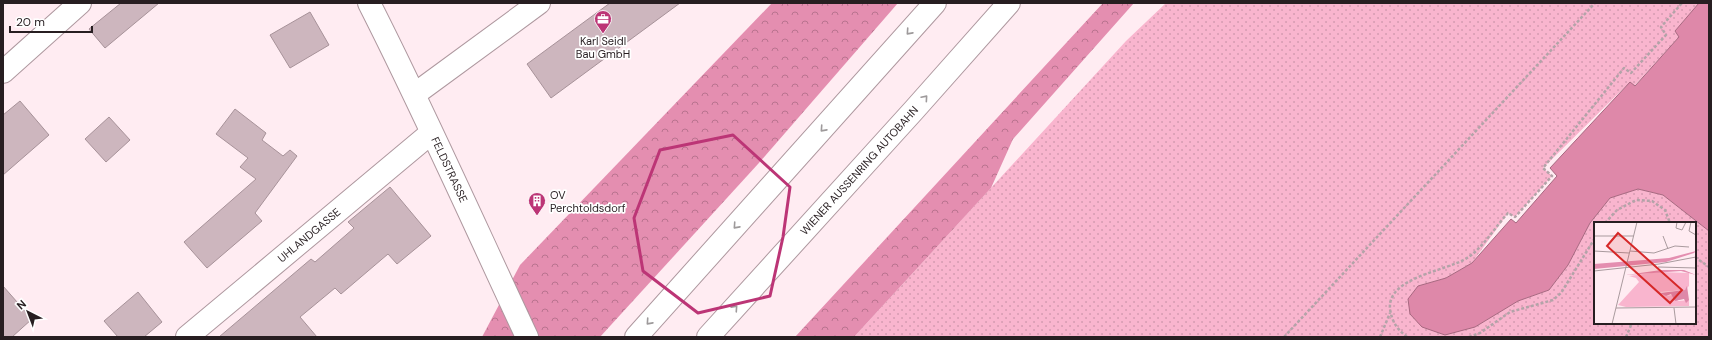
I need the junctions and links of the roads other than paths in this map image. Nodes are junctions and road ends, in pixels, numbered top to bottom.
1 (80, 3) edge
2 (369, 3) edge
3 (539, 3) edge
4 (935, 3) edge
5 (1009, 3) edge
6 (3, 72) edge
7 (415, 94) junction
8 (431, 133) junction
9 (187, 337) edge
10 (527, 337) edge
11 (636, 337) edge
12 (708, 337) edge

1 - 6 main road
2 - 7 main road, FELDSTRASSE
3 - 7 main road
4 -> 11 main road
12 -> 5 main road, WIENER AUSSENRING AUTOBAHN
7 - 8 main road, FELDSTRASSE
8 - 9 main road, UHLANDGASSE
8 - 10 main road, FELDSTRASSE

